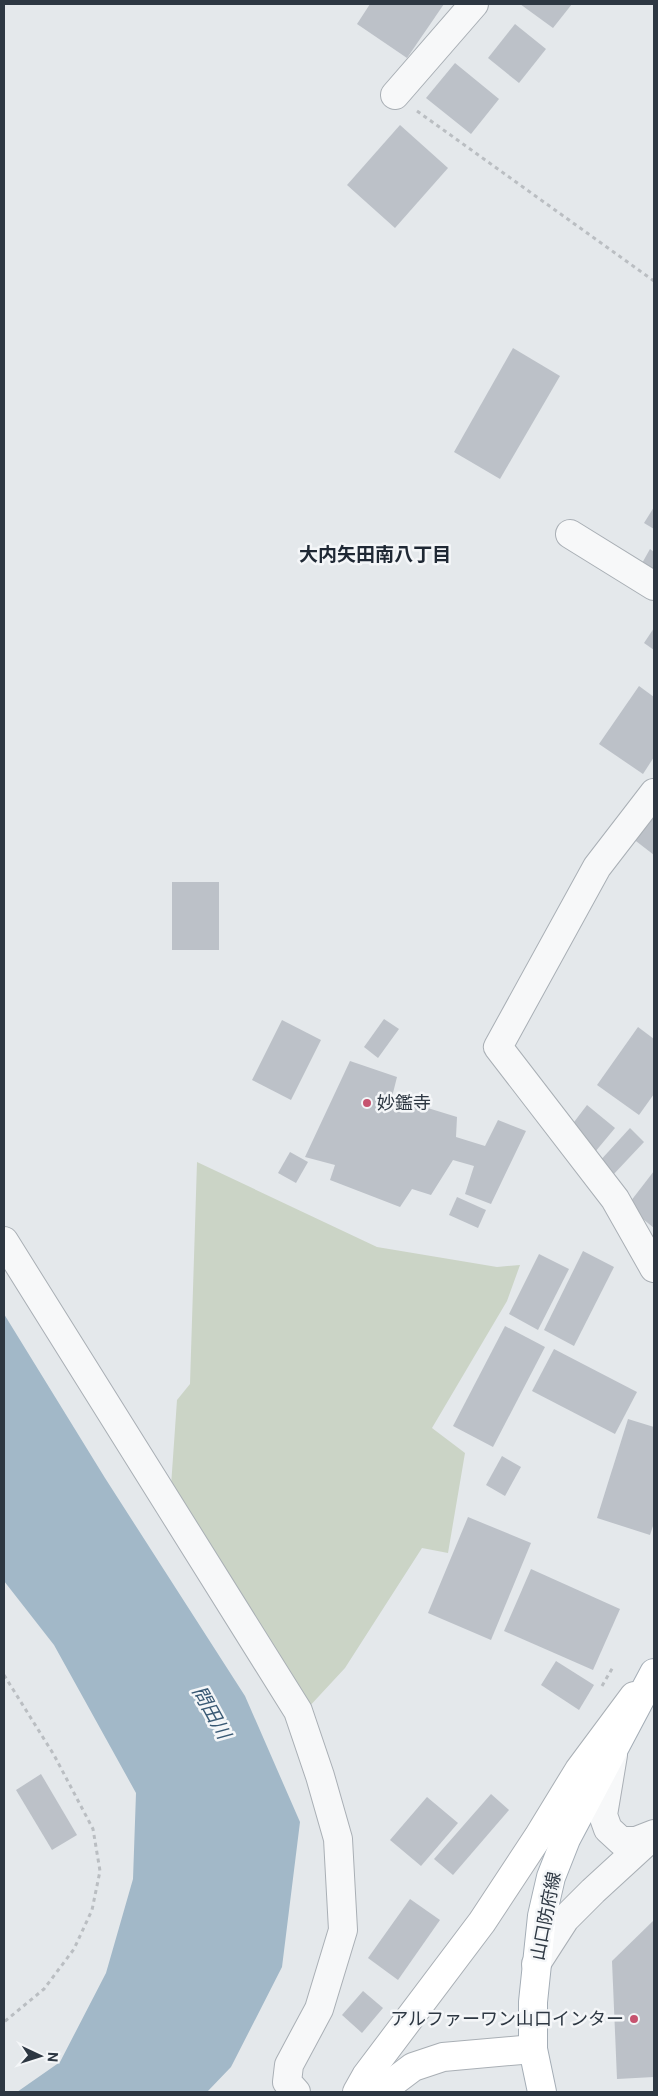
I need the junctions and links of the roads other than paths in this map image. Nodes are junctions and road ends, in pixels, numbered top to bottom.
1 (474, 4) edge
2 (395, 95) road end
3 (570, 534) dead end
4 (654, 586) edge
5 (654, 793) edge
6 (4, 1241) edge
7 (654, 1268) edge
8 (654, 1672) edge
9 (614, 1751) junction
10 (654, 1835) edge
11 (536, 1964) junction
12 (533, 2049) junction
13 (296, 2092) edge
14 (357, 2092) edge
15 (380, 2092) edge
16 (542, 2092) edge

1 - 2 street
3 - 4 street
5 - 7 street
6 - 13 street
8 - 9 street, 山口防府線
8 - 14 street
9 - 10 street
9 - 11 street, 山口防府線
10 - 11 street
11 - 12 street, 山口防府線
12 - 15 street
12 - 16 street, 山口防府線

